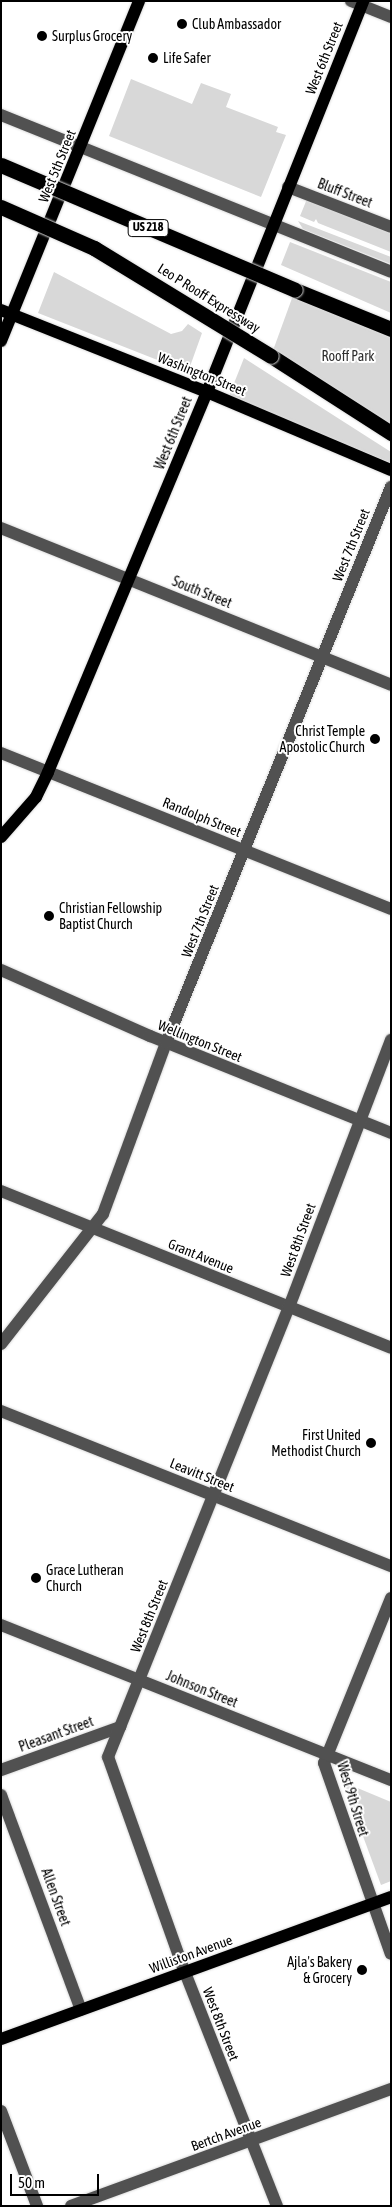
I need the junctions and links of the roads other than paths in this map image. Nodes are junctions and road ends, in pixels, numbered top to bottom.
1 (139, 1) edge
2 (359, 3) edge
3 (391, 17) edge
4 (1, 115) edge
5 (82, 145) junction
6 (1, 165) edge
7 (288, 187) junction
8 (1, 207) edge
9 (273, 225) junction
10 (391, 227) edge
11 (391, 272) edge
12 (6, 313) edge
13 (391, 329) edge
14 (1, 341) edge
15 (207, 392) junction
16 (391, 433) edge
17 (391, 470) edge
18 (391, 487) edge
19 (1, 528) edge
20 (129, 579) junction
21 (322, 657) junction
22 (391, 684) edge
23 (1, 752) edge
24 (48, 772) junction
25 (1, 837) edge
26 (244, 850) junction
27 (391, 909) edge
28 (1, 970) edge
29 (391, 1040) edge
30 (166, 1043) junction
31 (358, 1120) junction
32 (391, 1133) edge
33 (1, 1191) edge
34 (92, 1229) junction
35 (289, 1307) junction
36 (1, 1344) edge
37 (391, 1348) edge
38 (1, 1412) edge
39 (214, 1496) junction
40 (391, 1566) edge
41 (391, 1598) edge
42 (1, 1625) edge
43 (139, 1680) junction
44 (120, 1727) junction
45 (328, 1755) junction
46 (1, 1770) edge
47 (391, 1780) edge
48 (1, 1795) edge
49 (391, 1897) edge
50 (371, 1904) junction
51 (391, 1954) edge
52 (185, 1973) junction
53 (81, 2010) junction
54 (1, 2039) edge
55 (391, 2089) edge
56 (1, 2111) edge
57 (250, 2142) junction
58 (38, 2206) edge
59 (71, 2206) edge
60 (277, 2206) edge

1 - 5 main road, West 5th Street
2 - 3 street
2 - 7 main road, West 6th Street
4 - 5 street
5 - 9 street
5 - 12 main road, West 5th Street
6 - 13 highway, US 218, bridge
7 - 9 main road, West 6th Street
7 - 10 street, Bluff Street
8 - 16 highway, Leo P Rooff Expressway, bridge
9 - 11 street
9 - 15 main road, West 6th Street
12 - 14 main road, West 5th Street
12 - 15 main road, Washington Street
15 - 17 main road, Washington Street
15 - 20 main road, West 6th Street
18 - 21 street, West 7th Street
19 - 20 street, South Street
20 - 21 street, South Street
20 - 24 main road, West 6th Street
21 - 22 street, South Street
21 - 26 street, West 7th Street
23 - 24 street, Randolph Street
24 - 25 main road, West 6th Street
24 - 26 street, Randolph Street
26 - 27 street, Randolph Street
26 - 30 street, West 7th Street
28 - 30 street, Wellington Street
29 - 31 street, West 8th Street
30 - 31 street, Wellington Street
30 - 34 street, West 7th Street
31 - 32 street, Wellington Street
31 - 35 street, West 8th Street
33 - 34 street, Grant Avenue
34 - 35 street, Grant Avenue
34 - 36 street, West 7th Street
35 - 37 street, Grant Avenue
35 - 39 street, West 8th Street
38 - 39 street, Leavitt Street
39 - 40 street, Leavitt Street
39 - 43 street, West 8th Street
41 - 45 street, West 9th Street
42 - 43 street, Johnson Street
43 - 44 street, West 8th Street
43 - 45 street, Johnson Street
44 - 46 street, Pleasant Street
44 - 52 street, West 8th Street
45 - 47 street, Johnson Street
45 - 50 street, West 9th Street
48 - 53 street, Allen Street
49 - 50 main road, Williston Avenue
50 - 51 street, West 9th Street
50 - 52 main road, Williston Avenue
52 - 53 main road, Williston Avenue
52 - 57 street, West 8th Street
53 - 54 main road, Williston Avenue
55 - 57 street, Bertch Avenue
56 - 58 street
57 - 59 street, Bertch Avenue
57 - 60 street, West 8th Street

